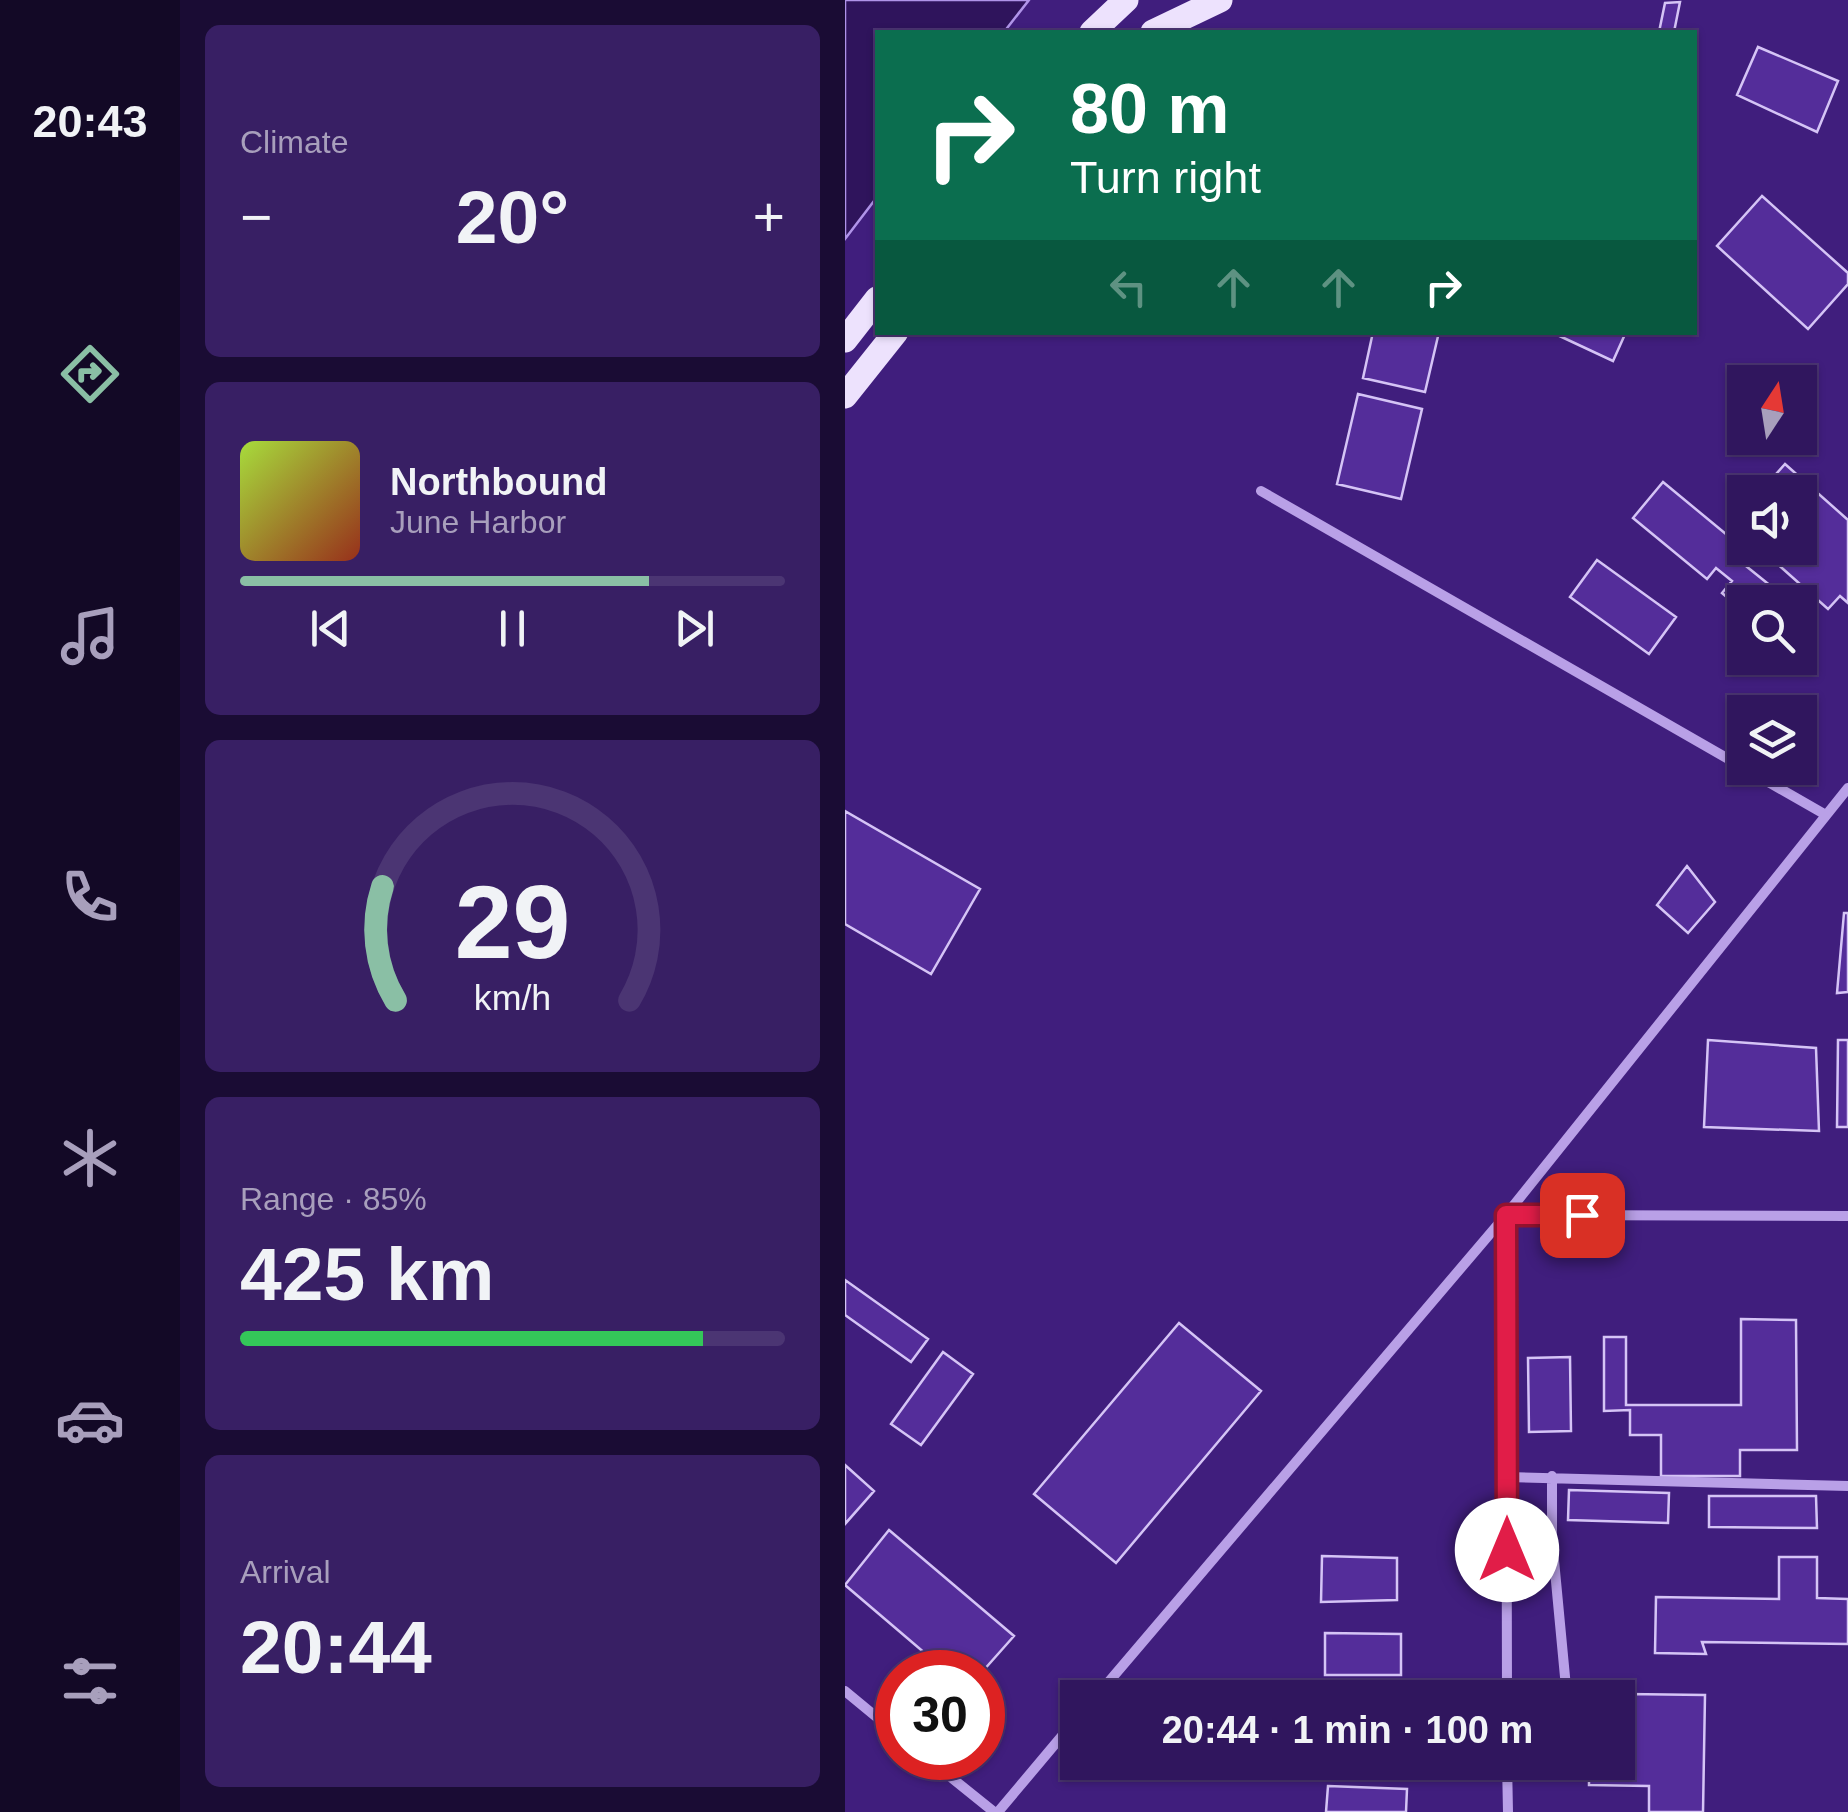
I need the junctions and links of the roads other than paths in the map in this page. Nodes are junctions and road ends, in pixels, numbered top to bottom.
1 (1127, 0) edge
2 (1220, 0) edge
3 (1094, 30) edge
4 (1157, 30) edge
5 (875, 302) edge
6 (894, 335) edge
7 (845, 340) edge
8 (845, 396) edge
9 (1261, 491) dead end
10 (1848, 788) edge
11 (1837, 802) junction
12 (1848, 809) edge
13 (1826, 814) junction
14 (1506, 1215) junction
15 (1848, 1216) edge
16 (1507, 1476) junction
17 (1552, 1476) junction
18 (1848, 1486) edge
19 (1110, 1680) edge
20 (1507, 1680) edge
21 (1566, 1680) edge
22 (845, 1691) edge
23 (875, 1716) edge
24 (1060, 1738) edge
25 (955, 1780) edge
26 (1507, 1780) edge
27 (996, 1812) edge
28 (1507, 1812) edge

1 - 3 main road
2 - 4 main road
5 - 7 main road
6 - 8 main road
9 - 13 street
10 - 11 street
11 - 12 street
11 - 13 street
13 - 14 street
14 - 15 street
14 - 16 street
14 - 19 street
16 - 17 street
16 - 20 street
17 - 18 street
17 - 21 street
22 - 23 street
24 - 27 street
25 - 27 street
26 - 28 street

